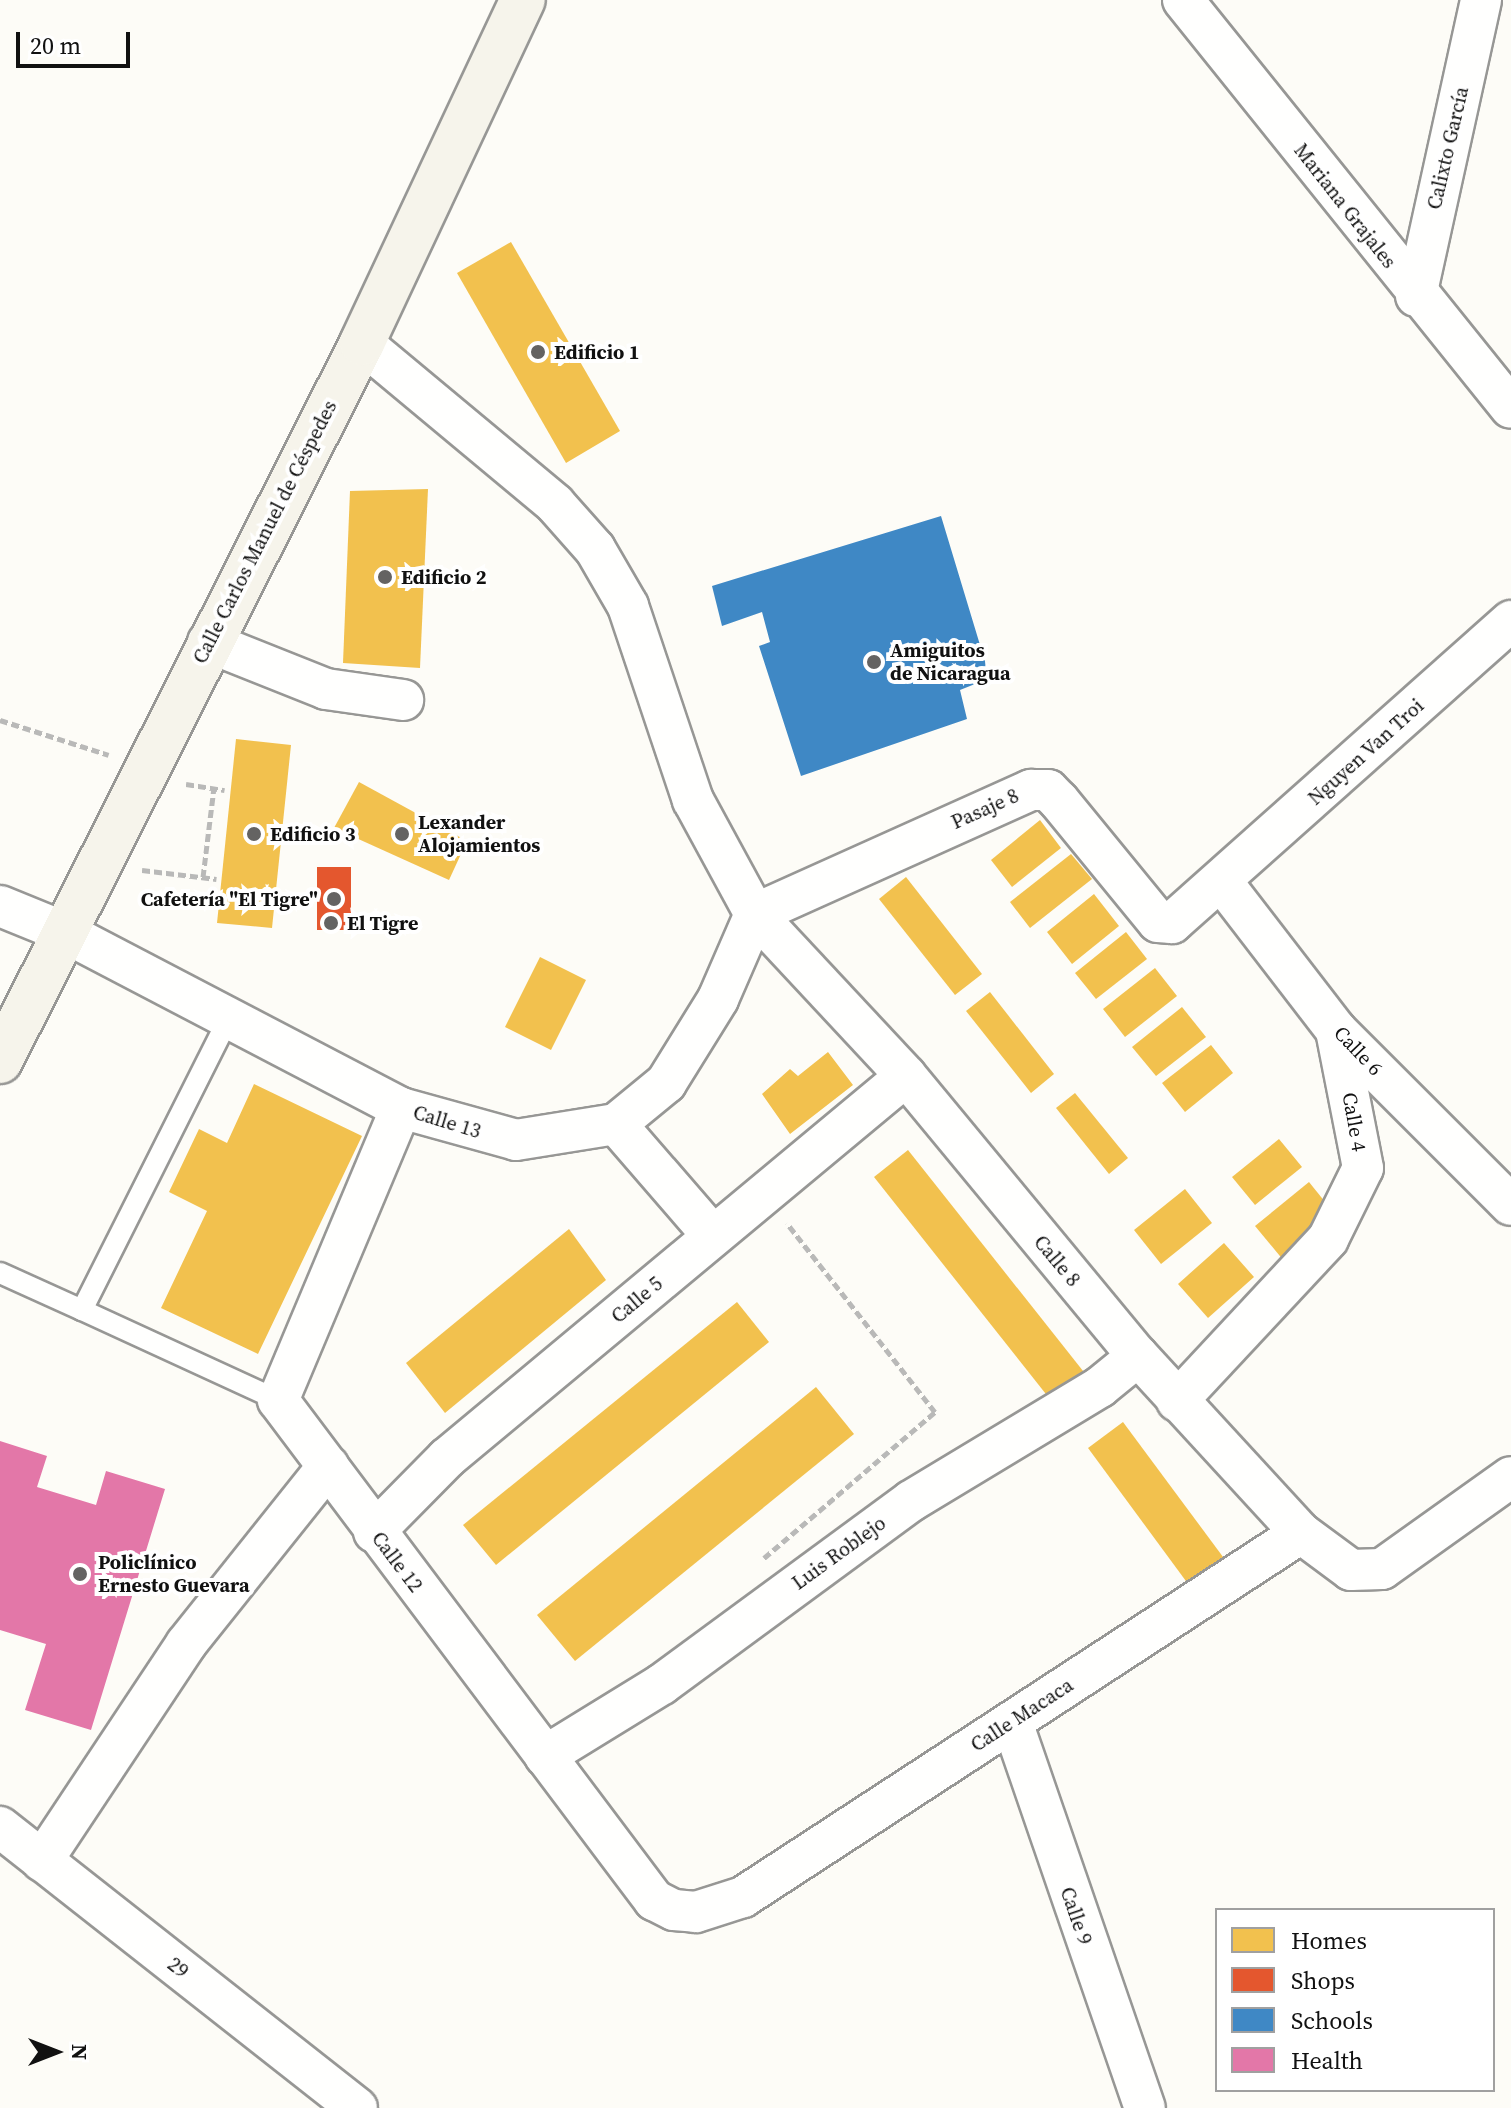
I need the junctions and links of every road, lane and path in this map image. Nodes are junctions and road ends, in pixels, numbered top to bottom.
1 (523, 0) edge
2 (1183, 0) edge
3 (1481, 0) edge
4 (1416, 296) junction
5 (362, 343) junction
6 (1511, 408) edge
7 (1511, 621) edge
8 (208, 642) junction
9 (403, 700) dead end
10 (0, 720) edge
11 (145, 763) junction
12 (214, 788) dead end
13 (96, 864) junction
14 (203, 877) junction
15 (216, 879) dead end
16 (1222, 882) junction
17 (0, 906) edge
18 (755, 914) junction
19 (1172, 923) joint
20 (64, 932) junction
21 (229, 1018) junction
22 (1336, 1030) junction
23 (0, 1061) edge
24 (906, 1076) junction
25 (401, 1108) junction
26 (616, 1124) junction
27 (766, 1196) junction
28 (1511, 1205) edge
29 (713, 1236) junction
30 (0, 1273) edge
31 (82, 1310) junction
32 (1138, 1356) junction
33 (278, 1400) junction
34 (1177, 1401) junction
35 (328, 1466) junction
36 (1511, 1477) edge
37 (374, 1532) junction
38 (1301, 1533) junction
39 (791, 1589) junction
40 (1012, 1722) junction
41 (545, 1756) junction
42 (0, 1827) edge
43 (42, 1861) junction
44 (743, 1897) joint
45 (357, 2108) edge
46 (1145, 2108) edge

1 - 5 main road, Calle Carlos Manuel de Céspedes
2 - 4 street, Mariana Grajales
3 - 4 street, Calixto García
4 - 6 street, Mariana Grajales
5 - 8 main road, Calle Carlos Manuel de Céspedes
5 - 18 street, Calle 8
7 - 16 street, Nguyen Van Troi
8 - 9 street
8 - 11 main road, Calle Carlos Manuel de Céspedes
10 - 11 path
11 - 13 main road, Calle Carlos Manuel de Céspedes
12 - 14 path
13 - 14 path
13 - 20 main road, Calle Carlos Manuel de Céspedes
14 - 15 path
16 - 19 street, Nguyen Van Troi
16 - 22 street, Calle 6
17 - 20 street, Calle 13
18 - 19 street, Pasaje 8
18 - 24 street, Calle 8
18 - 26 street
20 - 21 street, Calle 13
20 - 23 main road, Calle Carlos Manuel de Céspedes
21 - 25 street, Calle 13
21 - 31 lane
22 - 28 street, Calle 6
22 - 34 street, Calle 4
24 - 27 street, Calle 5
24 - 32 street, Calle 8
25 - 26 street, Calle 13
25 - 33 street
26 - 29 street
27 - 29 street, Calle 5
27 - 39 path
29 - 37 street, Calle 5
30 - 31 lane
31 - 33 lane
32 - 34 street, Calle 8
32 - 39 street, Luis Roblejo
33 - 35 street, Calle 12
34 - 38 street, Calle 8
35 - 37 street, Calle 12
35 - 43 street
36 - 38 street, Calle 8
37 - 41 street, Calle 12
38 - 40 street, Calle Macaca
39 - 41 street, Luis Roblejo
40 - 44 street, Calle Macaca
40 - 46 street, Calle 9
41 - 44 street, Calle 12
42 - 43 street, 29
43 - 45 street, 29

